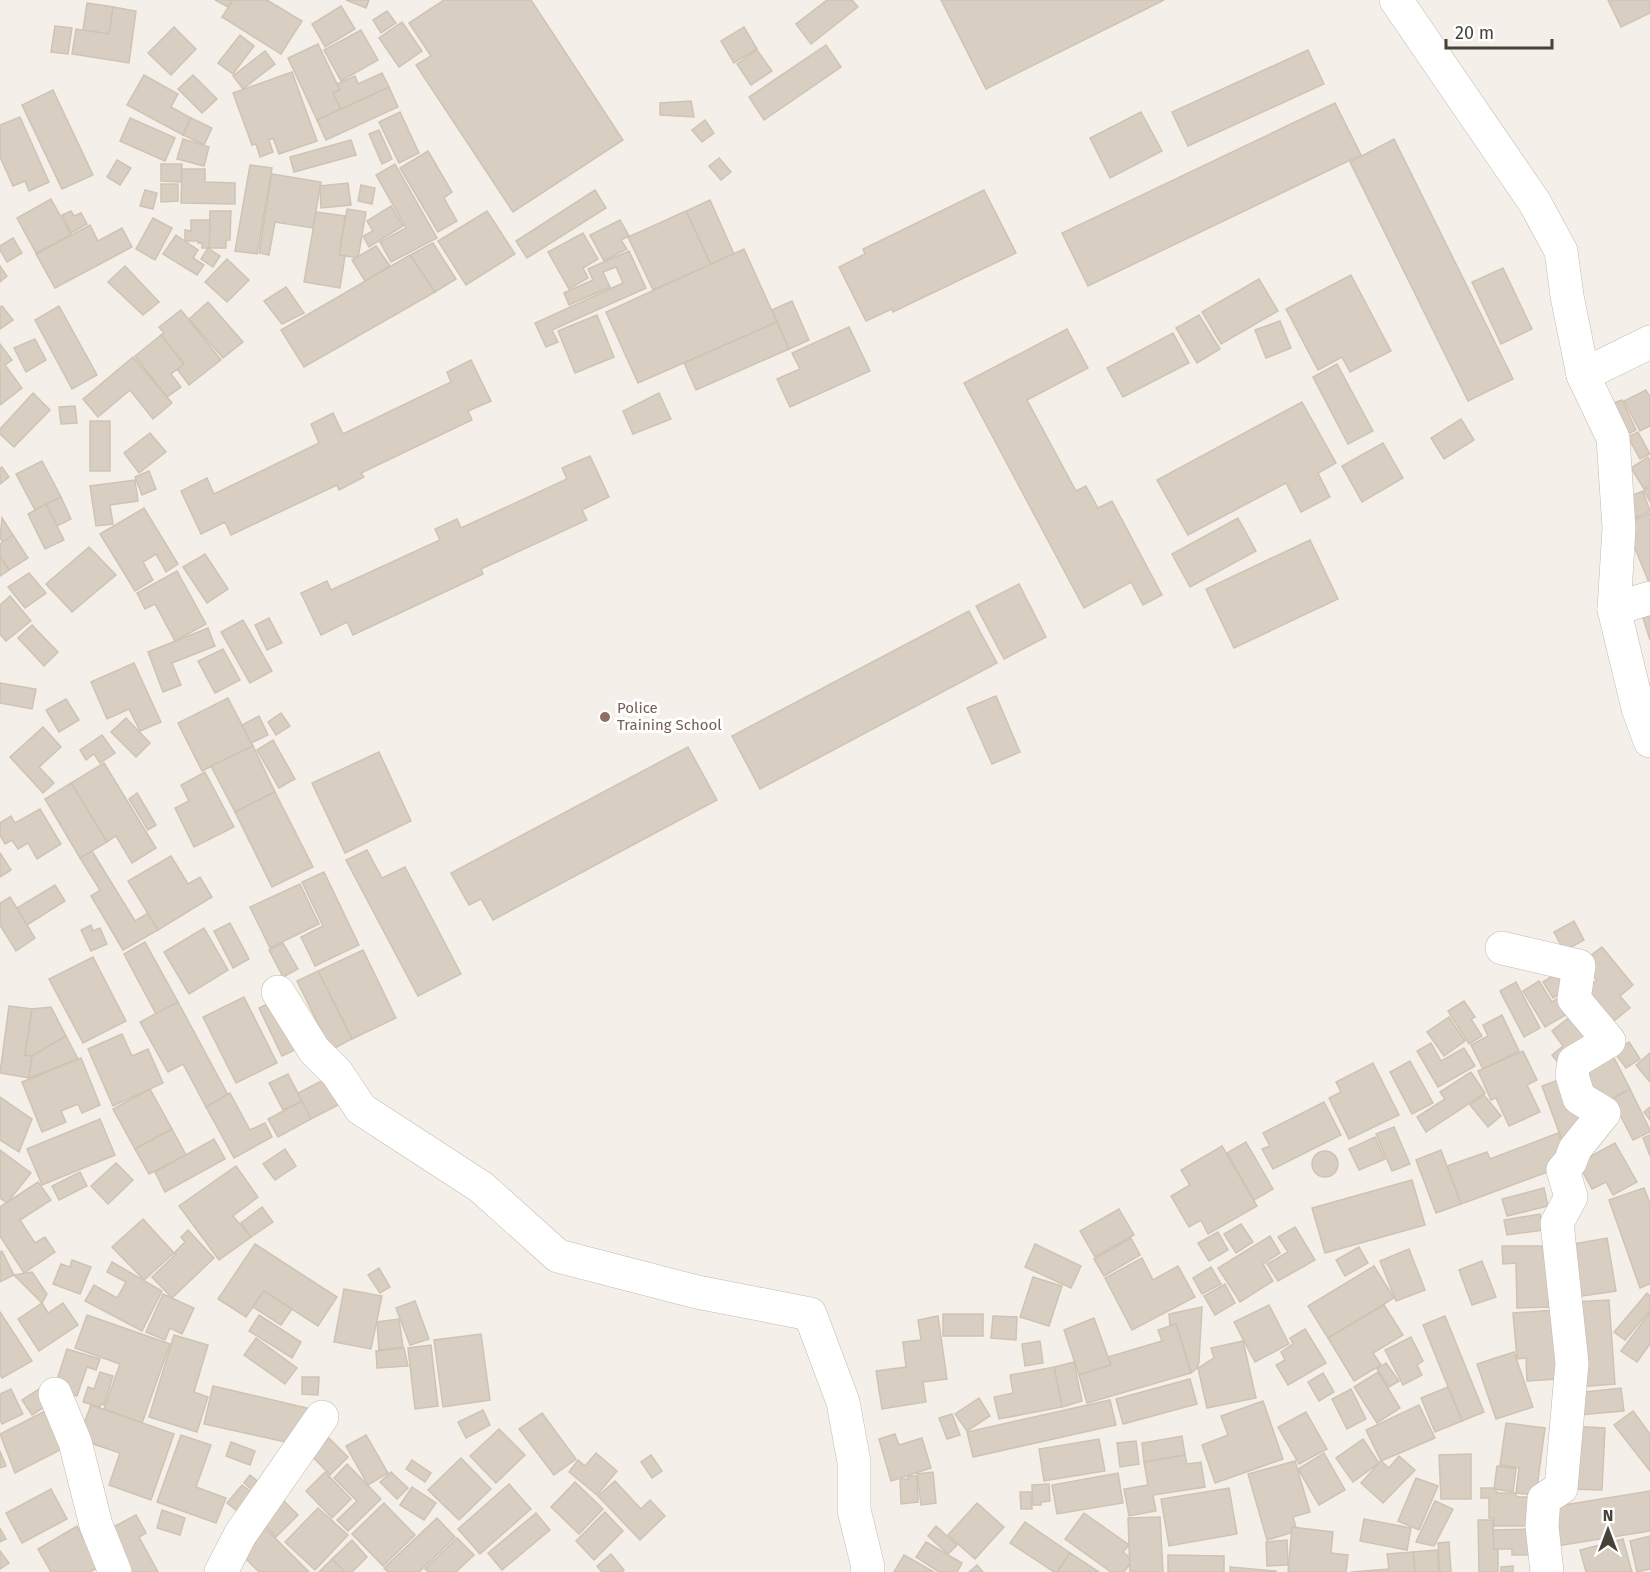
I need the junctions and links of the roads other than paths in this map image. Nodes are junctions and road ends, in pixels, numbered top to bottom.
1 (1396, 0) edge
2 (1650, 342) edge
3 (1583, 375) junction
4 (1650, 598) edge
5 (1614, 609) junction
6 (1650, 741) edge
7 (1502, 948) dead end
8 (278, 992) dead end
9 (55, 1394) dead end
10 (322, 1417) dead end
11 (115, 1572) edge
12 (221, 1572) edge
13 (867, 1572) edge
14 (1547, 1572) edge

1 - 3 street
2 - 3 street
3 - 5 street
4 - 5 street
5 - 6 street
7 - 14 street
8 - 13 street
9 - 11 street
10 - 12 street

